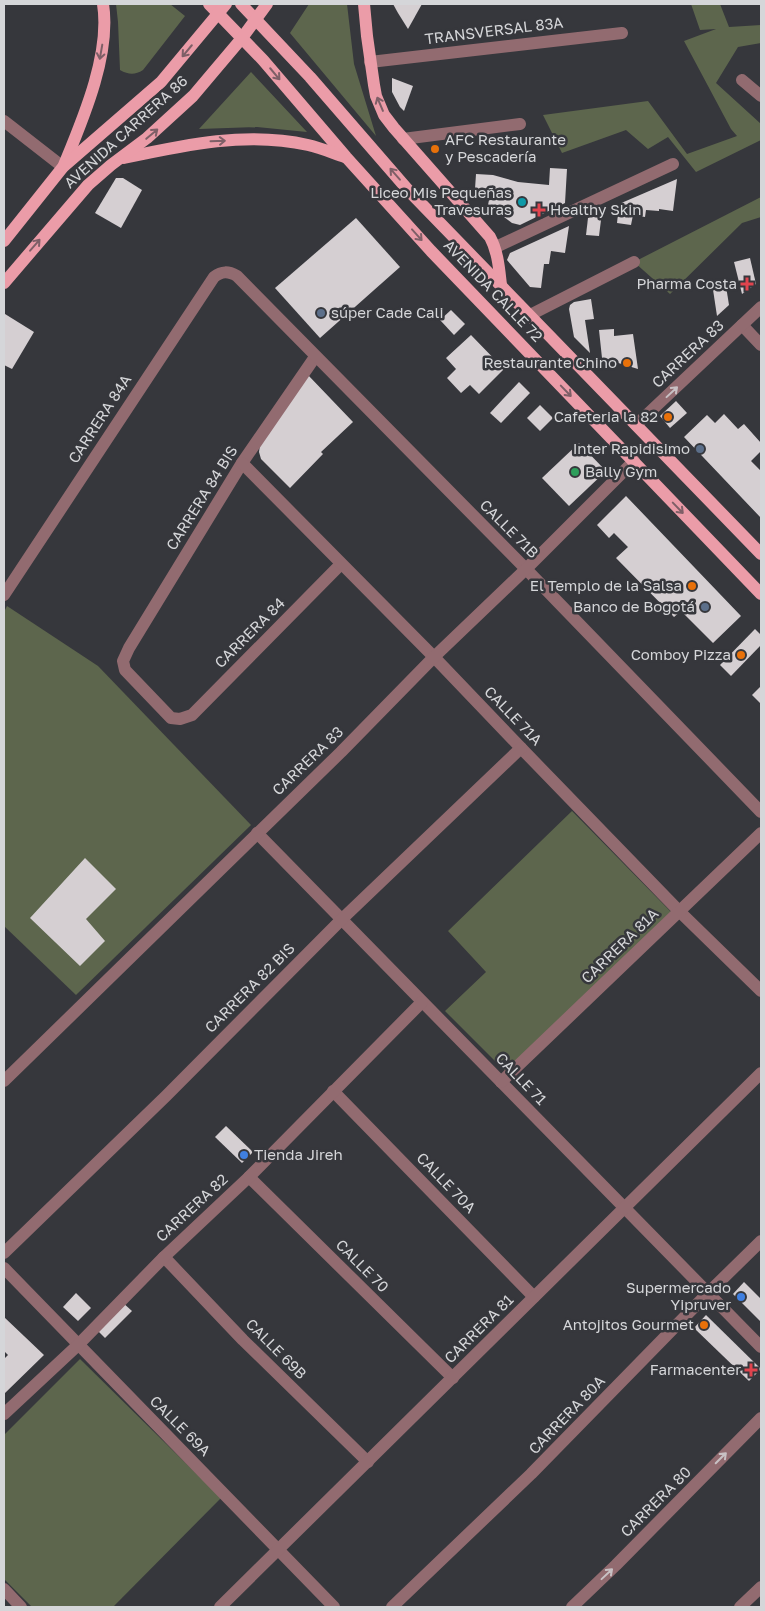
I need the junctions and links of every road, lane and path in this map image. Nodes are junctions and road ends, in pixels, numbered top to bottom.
1 (103, 4) edge
2 (209, 4) edge
3 (241, 4) edge
4 (268, 4) edge
5 (364, 4) edge
6 (222, 9) edge
7 (256, 20) junction
8 (622, 33) dead end
9 (242, 38) junction
10 (370, 62) junction
11 (742, 80) dead end
12 (761, 96) edge
13 (4, 121) edge
14 (520, 124) dead end
15 (403, 139) junction
16 (346, 157) junction
17 (119, 160) junction
18 (673, 164) dead end
19 (63, 167) junction
20 (4, 242) edge
21 (496, 247) junction
22 (634, 262) dead end
23 (231, 272) joint
24 (4, 283) edge
25 (501, 285) junction
26 (761, 308) edge
27 (530, 315) junction
28 (742, 325) junction
29 (761, 345) edge
30 (315, 357) junction
31 (636, 425) junction
32 (634, 461) junction
33 (242, 463) junction
34 (761, 554) edge
35 (341, 564) junction
36 (526, 569) junction
37 (761, 594) edge
38 (4, 595) edge
39 (434, 658) junction
40 (180, 719) joint
41 (520, 748) junction
42 (761, 812) edge
43 (257, 833) junction
44 (761, 833) edge
45 (679, 912) junction
46 (342, 920) junction
47 (761, 991) edge
48 (422, 1002) junction
49 (761, 1073) edge
50 (4, 1081) edge
51 (501, 1082) junction
52 (333, 1091) junction
53 (249, 1177) junction
54 (625, 1208) junction
55 (761, 1241) edge
56 (4, 1253) edge
57 (164, 1257) junction
58 (4, 1268) edge
59 (708, 1293) junction
60 (534, 1298) junction
61 (78, 1344) junction
62 (761, 1347) edge
63 (453, 1378) junction
64 (4, 1414) edge
65 (761, 1418) edge
66 (368, 1462) junction
67 (279, 1550) junction
68 (761, 1587) edge
69 (4, 1589) edge
70 (21, 1607) edge
71 (220, 1607) edge
72 (334, 1607) edge
73 (392, 1607) edge
74 (572, 1607) edge
75 (740, 1607) edge

1 -> 19 main road
2 - 6 main road, AVENIDA CALLE 72
3 - 7 main road, AVENIDA CALLE 72
4 - 7 main road, AVENIDA CARRERA 86
5 - 10 main road
6 - 9 main road, AVENIDA CALLE 72
6 -> 19 main road, AVENIDA CARRERA 86
7 - 9 main road, AVENIDA CARRERA 86
25 -> 7 main road, AVENIDA CALLE 72
8 - 10 street, TRANSVERSAL 83A
9 -> 16 main road, AVENIDA CALLE 72
17 -> 9 main road, AVENIDA CARRERA 86
15 -> 10 main road
11 - 12 street
13 - 19 street
14 - 15 street
15 - 21 main road
17 -> 16 main road
16 -> 32 main road, AVENIDA CALLE 72
24 -> 17 main road, AVENIDA CARRERA 86
18 - 21 street
19 - 20 main road, AVENIDA CARRERA 86
21 - 25 main road
22 - 27 street
23 - 30 street, CALLE 71B
23 - 38 street, CARRERA 84A
25 - 27 main road, AVENIDA CALLE 72
26 - 28 street, CARRERA 83
27 - 31 main road, AVENIDA CALLE 72
28 - 29 street
31 -> 28 street, CARRERA 83
30 - 33 street, CARRERA 84 BIS
30 - 36 street, CALLE 71B
31 - 34 main road, AVENIDA CALLE 72
32 - 36 street, CARRERA 83
32 -> 37 main road, AVENIDA CALLE 72
33 - 35 street, CALLE 71A
33 - 40 street, CARRERA 84 BIS
35 - 39 street, CALLE 71A
35 - 40 street, CARRERA 84
36 - 39 street, CARRERA 83
36 - 42 street, CALLE 71B
39 - 41 street, CALLE 71A
39 - 43 street, CARRERA 83
41 - 45 street, CALLE 71A
41 - 46 street, CARRERA 82 BIS
43 - 46 street, CALLE 71
43 - 50 street, CARRERA 83
44 - 45 street, CARRERA 81A
45 - 47 street, CALLE 71A
45 - 51 street, CARRERA 81A
46 - 48 street, CALLE 71
46 - 56 street, CARRERA 82 BIS
48 - 51 street, CALLE 71
48 - 52 street, CARRERA 82
49 - 54 street, CARRERA 81
51 - 54 street, CALLE 71
52 - 53 street, CARRERA 82
52 - 60 street, CALLE 70A
53 - 57 street, CARRERA 82
53 - 63 street, CALLE 70
54 - 59 street, CALLE 71
54 - 60 street, CARRERA 81
55 - 59 street, CARRERA 80A
57 - 61 street, CARRERA 82
57 - 66 street, CALLE 69B
58 - 61 street, CALLE 69A
59 - 62 street, CALLE 71
59 - 73 street, CARRERA 80A
60 - 63 street, CARRERA 81
61 - 64 street, CARRERA 82
61 - 67 street, CALLE 69A
63 - 66 street, CARRERA 81
74 -> 65 street, CARRERA 80
66 - 67 street, CARRERA 81
67 - 71 street, CARRERA 81
67 - 72 street, CALLE 69A
68 - 75 street
69 - 70 street

